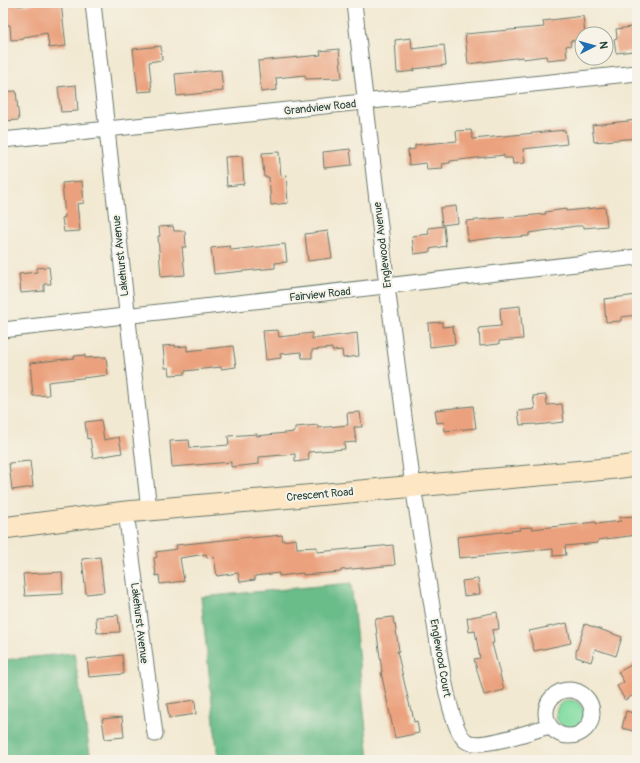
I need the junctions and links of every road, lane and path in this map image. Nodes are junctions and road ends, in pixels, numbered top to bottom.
1 (93, 3) edge
2 (354, 3) edge
3 (637, 73) edge
4 (366, 102) junction
5 (106, 129) junction
6 (3, 140) edge
7 (637, 257) edge
8 (387, 286) junction
9 (127, 316) junction
10 (3, 330) edge
11 (637, 465) edge
12 (413, 486) junction
13 (149, 510) junction
14 (126, 512) junction
15 (3, 528) edge
16 (549, 726) dead end
17 (155, 734) dead end

1 - 5 street, Lakehurst Avenue
2 - 4 street, Englewood Avenue
3 - 4 street, Grandview Road
4 - 5 street, Grandview Road
4 - 8 street, Englewood Avenue
5 - 6 street, Grandview Road
5 - 9 street, Lakehurst Avenue
7 - 8 street, Fairview Road
8 - 9 street, Fairview Road
8 - 12 street, Englewood Avenue
9 - 10 street, Fairview Road
9 - 13 street, Lakehurst Avenue
11 - 12 street, Crescent Road
12 - 13 street, Crescent Road
12 - 16 street, Englewood Court
13 - 14 street, Crescent Road
14 - 15 street, Crescent Road
14 - 17 street, Lakehurst Avenue

